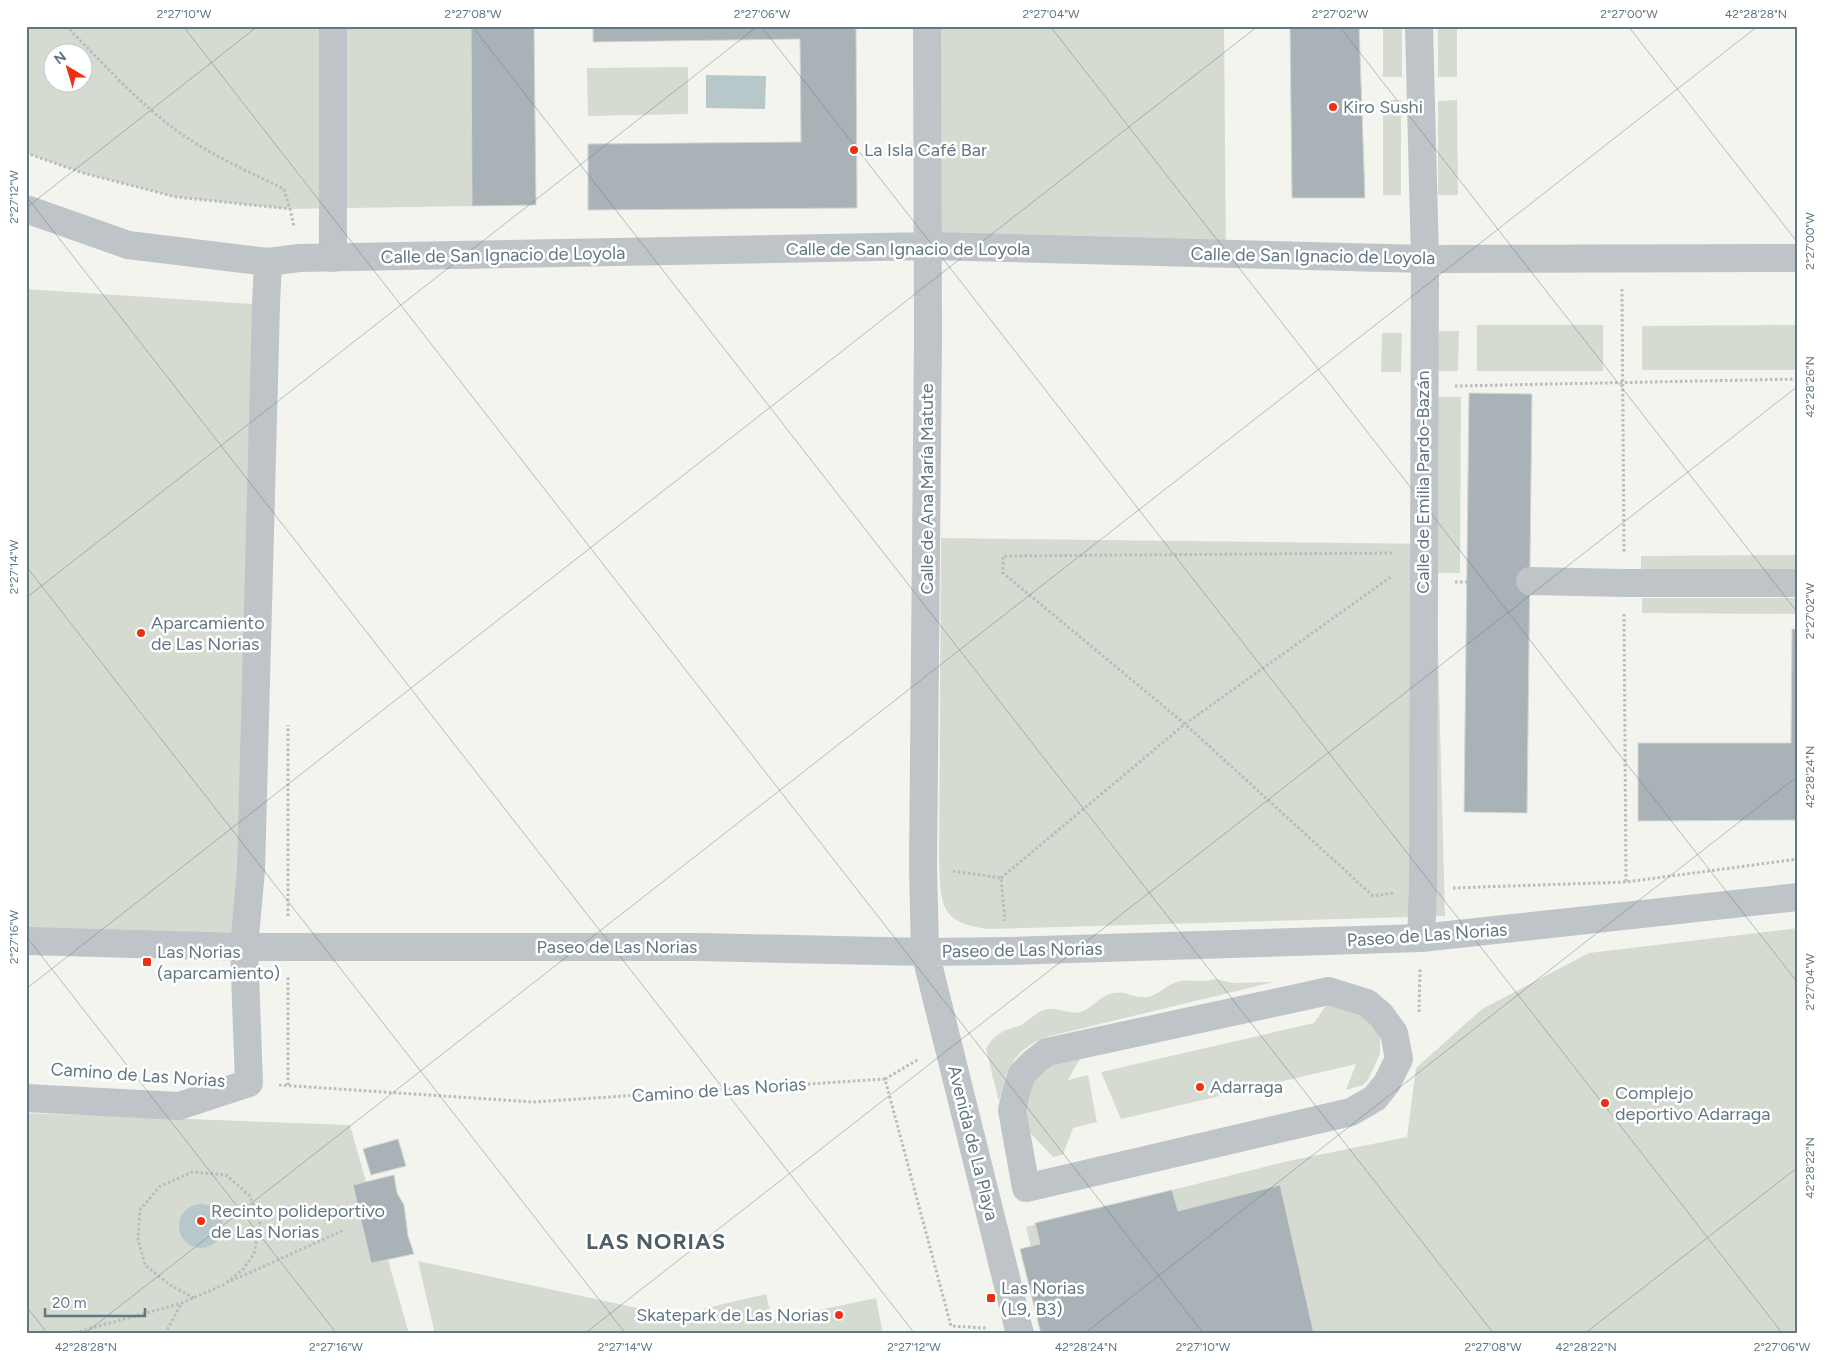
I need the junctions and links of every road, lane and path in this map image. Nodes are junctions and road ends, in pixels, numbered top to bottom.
1 (66, 26) edge
2 (333, 26) edge
3 (927, 26) edge
4 (1418, 26) edge
5 (26, 153) edge
6 (290, 209) junction
7 (26, 210) edge
8 (928, 246) junction
9 (299, 258) junction
10 (333, 258) junction
11 (1621, 258) junction
12 (1798, 258) edge
13 (1425, 259) junction
14 (268, 262) junction
15 (1798, 379) edge
16 (1622, 381) junction
17 (1424, 387) junction
18 (1423, 553) junction
19 (1530, 581) dead end
20 (1624, 583) junction
21 (1798, 583) edge
22 (1185, 724) junction
23 (1798, 859) edge
24 (923, 866) junction
25 (1001, 878) junction
26 (1626, 882) junction
27 (1423, 889) junction
28 (1798, 896) edge
29 (1421, 938) junction
30 (26, 941) edge
31 (244, 947) junction
32 (1007, 951) junction
33 (925, 952) junction
34 (947, 1042) junction
35 (885, 1079) junction
36 (249, 1083) junction
37 (26, 1098) edge
38 (1026, 1188) junction
39 (988, 1205) junction
40 (344, 1230) dead end
41 (225, 1284) junction
42 (194, 1298) junction
43 (182, 1303) junction
44 (990, 1328) dead end
45 (70, 1334) edge
46 (165, 1334) edge
47 (1020, 1334) edge

1 - 6 path
2 - 10 street
3 - 8 street, Calle de Ana María Matute
4 - 13 street, Calle de Emilia Pardo-Bazán
5 - 6 path
6 - 9 path
7 - 14 street, Calle de San Ignacio de Loyola
8 - 10 street, Calle de San Ignacio de Loyola
8 - 13 street, Calle de San Ignacio de Loyola
8 - 24 street, Calle de Ana María Matute
9 - 10 street, Calle de San Ignacio de Loyola
9 - 14 street, Calle de San Ignacio de Loyola
11 - 12 street, Calle de San Ignacio de Loyola
11 - 13 street, Calle de San Ignacio de Loyola
11 - 16 path
13 - 17 street, Calle de Emilia Pardo-Bazán
14 - 31 street, Camino de Las Norias
15 - 16 path
16 - 17 path
16 - 20 path
17 - 18 street, Calle de Emilia Pardo-Bazán
18 - 22 path
18 - 22 path
18 - 27 street, Calle de Emilia Pardo-Bazán
19 - 20 street
20 - 21 street
20 - 26 path
22 - 25 path
22 - 27 path
23 - 26 path
24 - 25 path
24 - 33 street, Calle de Ana María Matute
25 - 32 path
26 - 27 path
27 - 29 street, Calle de Emilia Pardo-Bazán
28 - 29 street, Paseo de Las Norias
29 - 32 street, Paseo de Las Norias
30 - 31 street, Paseo de Las Norias
31 - 33 street, Paseo de Las Norias
31 - 36 street, Camino de Las Norias
32 - 33 street, Paseo de Las Norias
33 - 34 street, Avenida de La Playa
34 - 35 path
34 - 39 street, Avenida de La Playa
35 - 36 path, Camino de Las Norias
35 - 44 path
36 - 37 street, Camino de Las Norias
38 - 38 street
38 - 39 street
39 - 47 street, Avenida de La Playa
40 - 41 path
41 - 42 path
41 - 42 path
42 - 43 path
43 - 45 path
43 - 46 path

